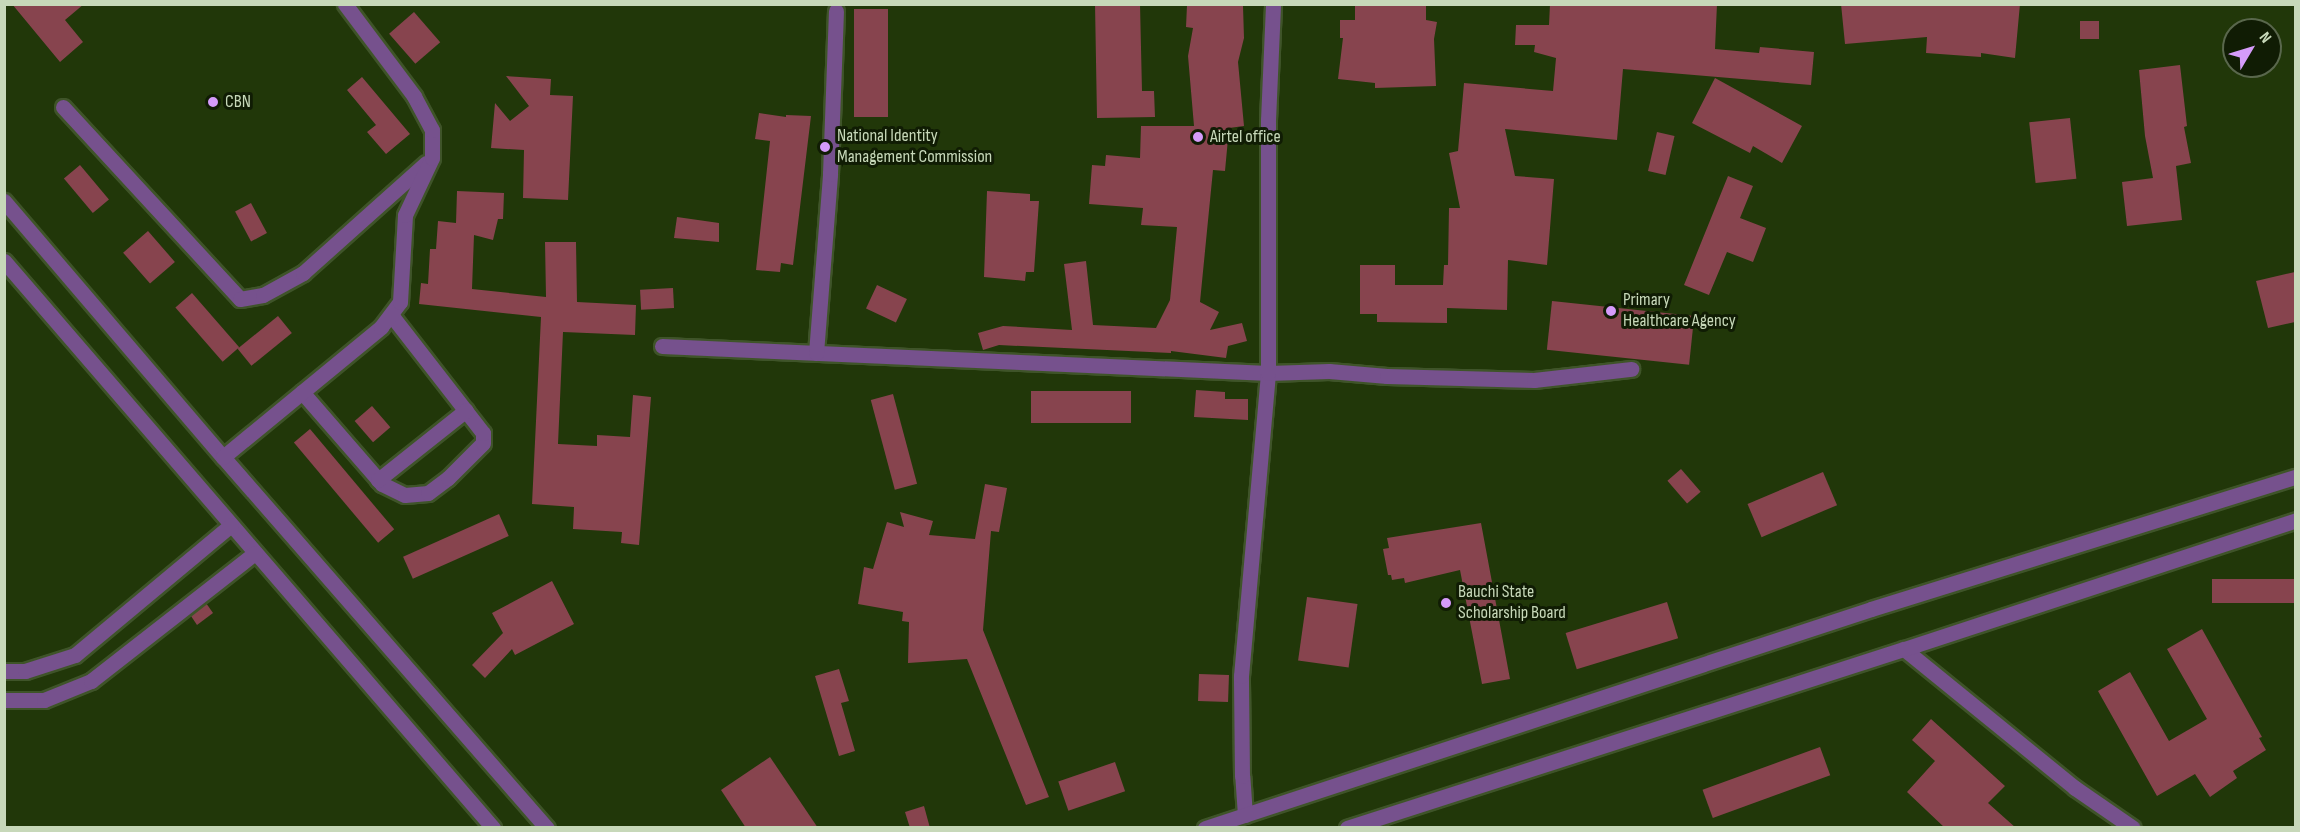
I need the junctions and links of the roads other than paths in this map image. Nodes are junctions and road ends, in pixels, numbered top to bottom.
1 (345, 4) edge
2 (1273, 4) edge
3 (836, 11) dead end
4 (63, 108) dead end
5 (432, 158) junction
6 (4, 201) edge
7 (4, 261) edge
8 (392, 316) junction
9 (662, 346) dead end
10 (816, 353) junction
11 (1631, 369) dead end
12 (1268, 374) junction
13 (302, 392) junction
14 (466, 410) junction
15 (223, 457) junction
16 (2295, 477) edge
17 (378, 480) junction
18 (2295, 519) edge
19 (231, 525) junction
20 (255, 553) junction
21 (1904, 649) junction
22 (4, 671) edge
23 (4, 700) edge
24 (1245, 815) junction
25 (493, 828) edge
26 (548, 828) edge
27 (1205, 828) edge
28 (1347, 828) edge
29 (2133, 828) edge

1 - 5 street
2 - 12 street
3 - 10 street
4 - 5 street
5 - 8 street
6 - 15 street
7 - 19 street
8 - 13 street
8 - 14 street
9 - 10 street
10 - 12 street
11 - 12 street
12 - 24 street
13 - 15 street
13 - 17 street
14 - 17 street
14 - 17 street
15 - 26 street
16 - 24 street
18 - 21 street
19 - 20 street
19 - 22 street
20 - 23 street
20 - 25 street
21 - 28 street
21 - 29 street
24 - 27 street

